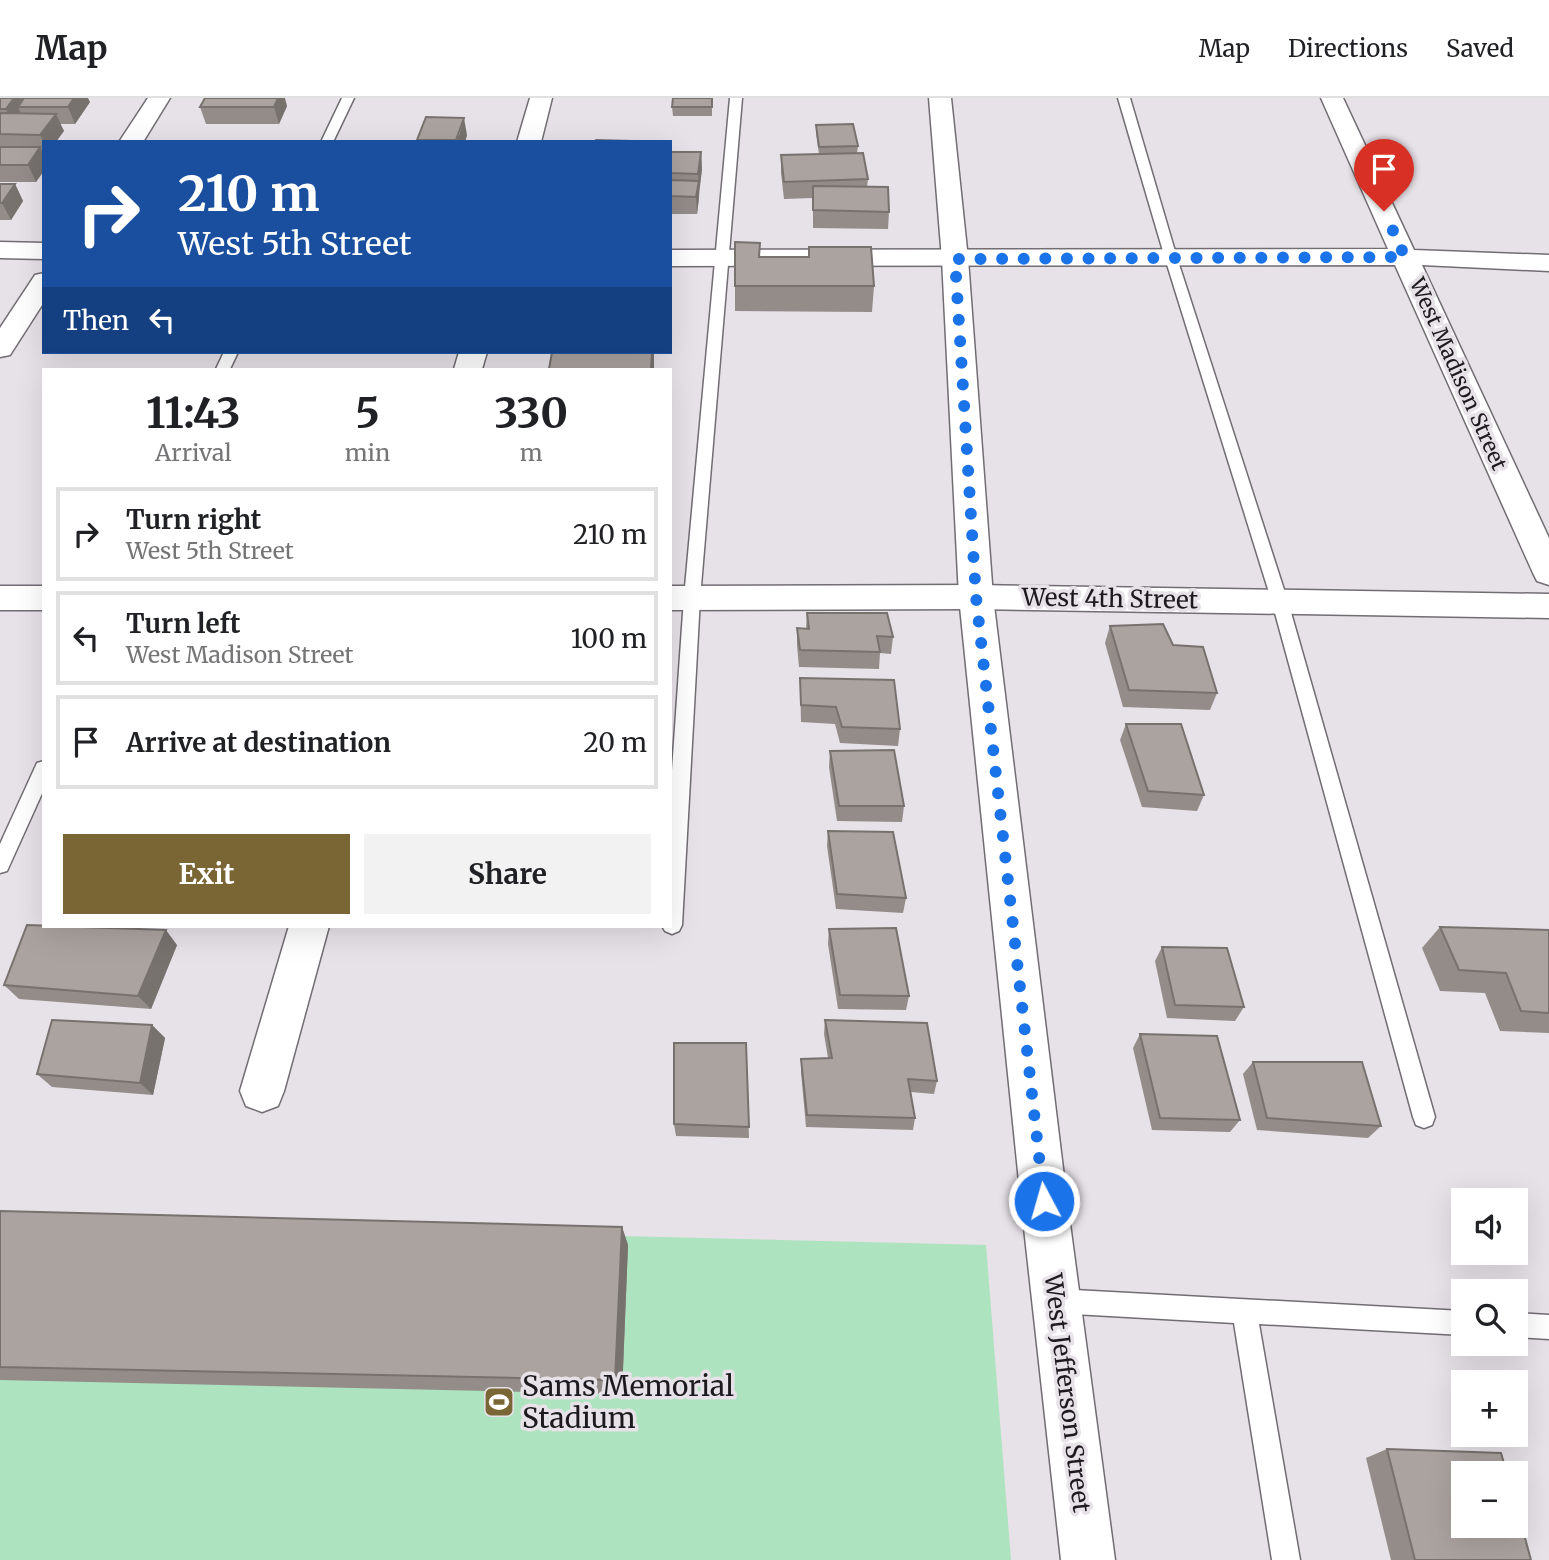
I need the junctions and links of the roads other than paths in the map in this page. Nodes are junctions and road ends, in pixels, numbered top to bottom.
1 (159, 98) edge
2 (348, 98) edge
3 (541, 98) edge
4 (736, 98) edge
5 (940, 98) edge
6 (1124, 98) edge
7 (1332, 98) edge
8 (132, 140) edge
9 (328, 140) edge
10 (530, 140) edge
11 (0, 250) edge
12 (42, 251) edge
13 (1405, 257) junction
14 (672, 258) edge
15 (722, 258) junction
16 (1171, 258) junction
17 (955, 259) junction
18 (1549, 263) edge
19 (42, 284) edge
20 (0, 348) edge
21 (1549, 573) edge
22 (976, 597) junction
23 (0, 598) edge
24 (42, 598) edge
25 (681, 598) edge
26 (1280, 602) junction
27 (1549, 606) edge
28 (42, 772) edge
29 (0, 865) edge
30 (672, 925) dead end
31 (308, 928) edge
32 (262, 1091) dead end
33 (1424, 1117) dead end
34 (1056, 1301) junction
35 (1244, 1311) junction
36 (1451, 1321) edge
37 (1528, 1326) edge
38 (1549, 1327) edge
39 (1088, 1560) edge
40 (1286, 1560) edge

1 - 8 street
2 - 9 lane
3 - 10 street
4 - 15 lane
5 - 17 street, West Jefferson Street
6 - 16 lane
7 - 13 street, West Madison Street
11 - 12 street
13 - 16 street
13 - 18 street
13 - 21 street, West Madison Street
14 - 15 street
15 - 17 street
15 - 25 lane
16 - 17 street
16 - 26 lane
17 - 22 street, West Jefferson Street
19 - 20 street
22 - 25 street, West 4th Street
22 - 26 street, West 4th Street
22 - 34 street, West Jefferson Street
23 - 24 street
25 - 30 lane
26 - 27 street, West 4th Street
26 - 33 lane
28 - 29 lane
31 - 32 street
34 - 35 lane
34 - 39 street, West Jefferson Street
35 - 36 lane
35 - 40 lane
37 - 38 lane

